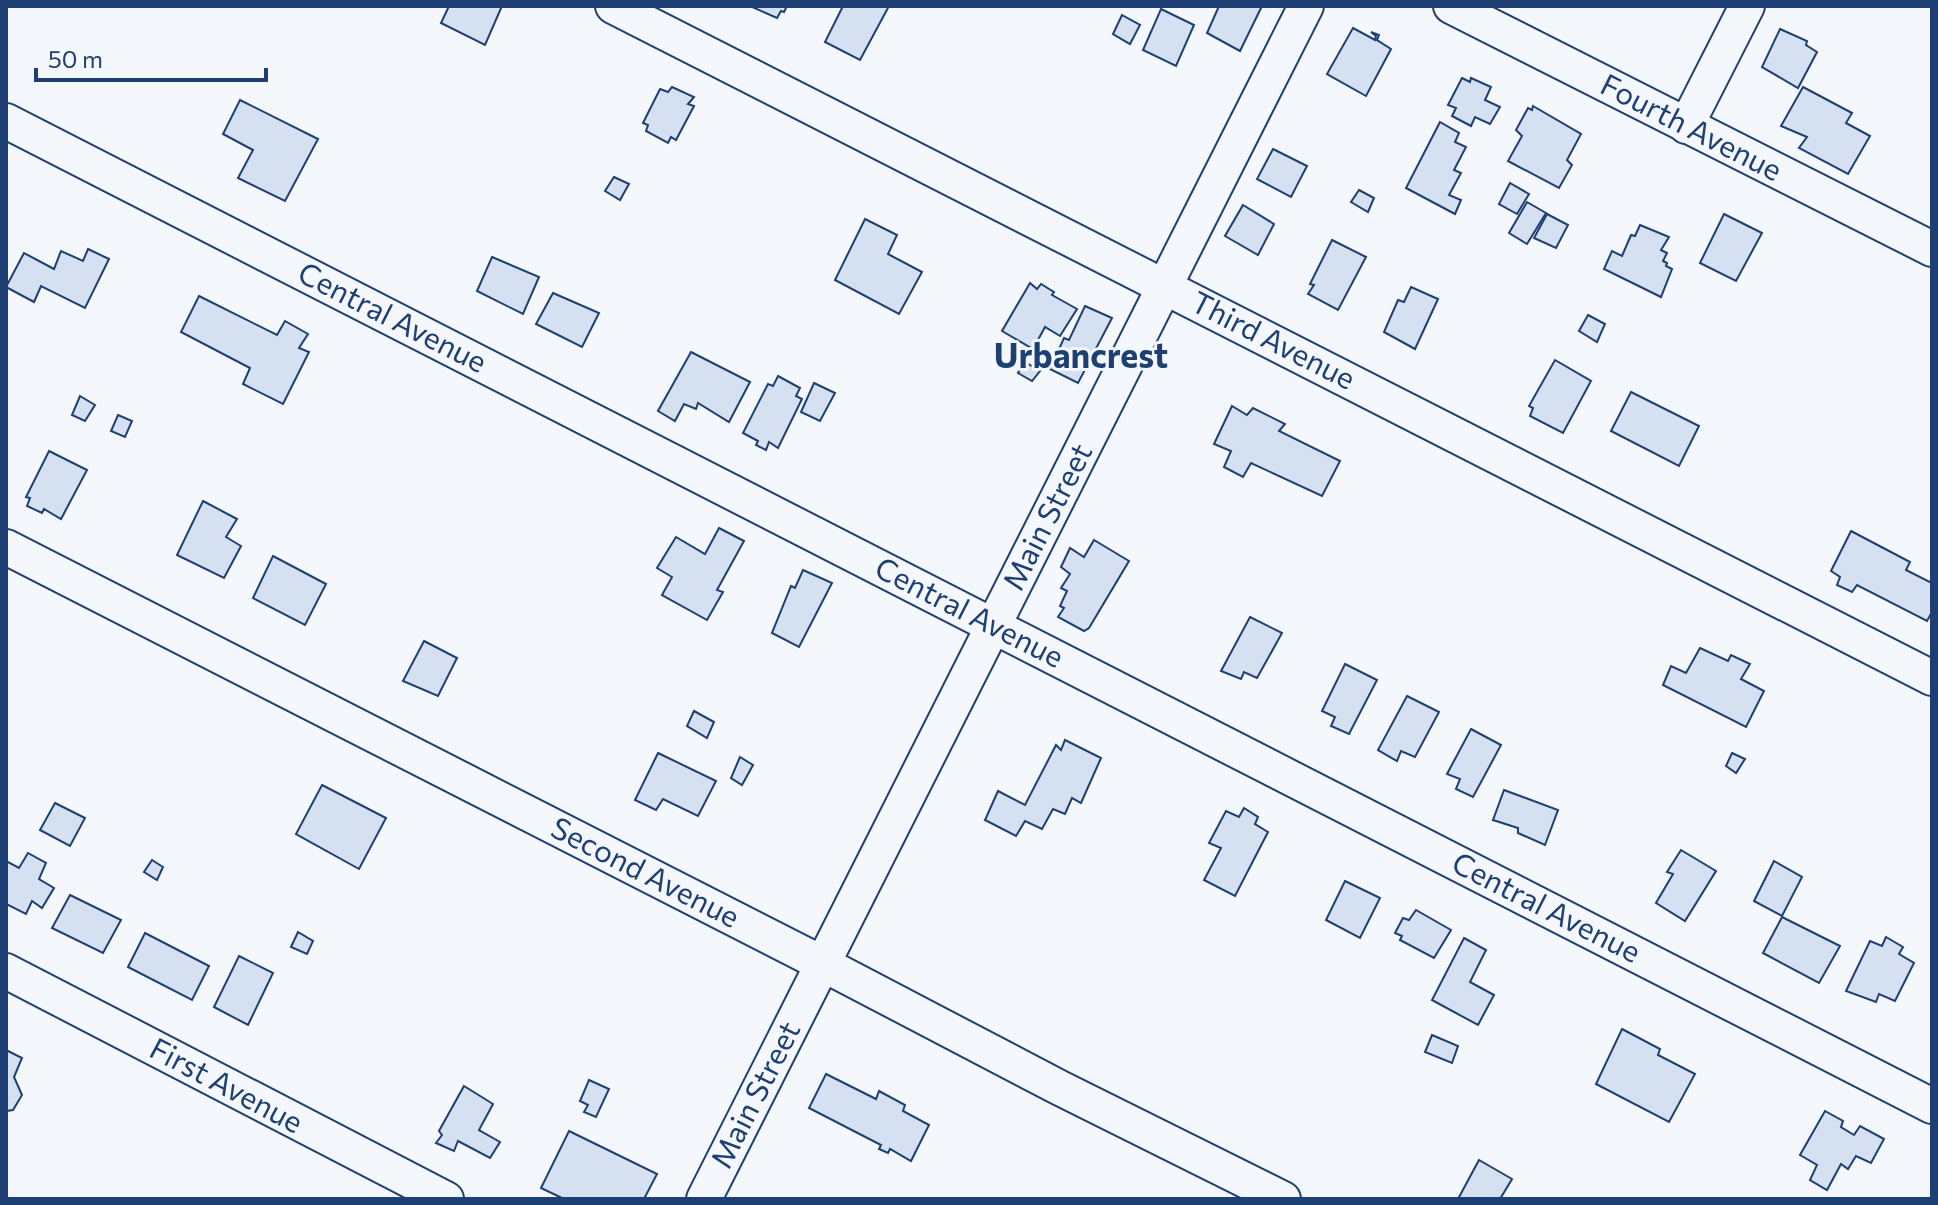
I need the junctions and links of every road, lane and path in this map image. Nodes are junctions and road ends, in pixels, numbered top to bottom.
1 (613, 6) edge
2 (1306, 6) edge
3 (1451, 6) edge
4 (1747, 6) edge
5 (6, 121) edge
6 (1686, 126) junction
7 (1932, 249) edge
8 (1165, 286) junction
9 (6, 547) edge
10 (993, 625) junction
11 (1932, 678) edge
12 (823, 964) junction
13 (6, 971) edge
14 (1932, 1106) edge
15 (446, 1199) edge
16 (704, 1199) edge
17 (1283, 1199) edge

1 - 8 street, Third Avenue
2 - 8 street, Main Street
3 - 6 street, Fourth Avenue
4 - 6 street
5 - 10 street, Central Avenue
6 - 7 street, Fourth Avenue
8 - 10 street, Main Street
8 - 11 street, Third Avenue
9 - 12 street, Second Avenue
10 - 12 street, Main Street
10 - 14 street, Central Avenue
12 - 16 street, Main Street
12 - 17 street, Second Avenue
13 - 15 street, First Avenue

